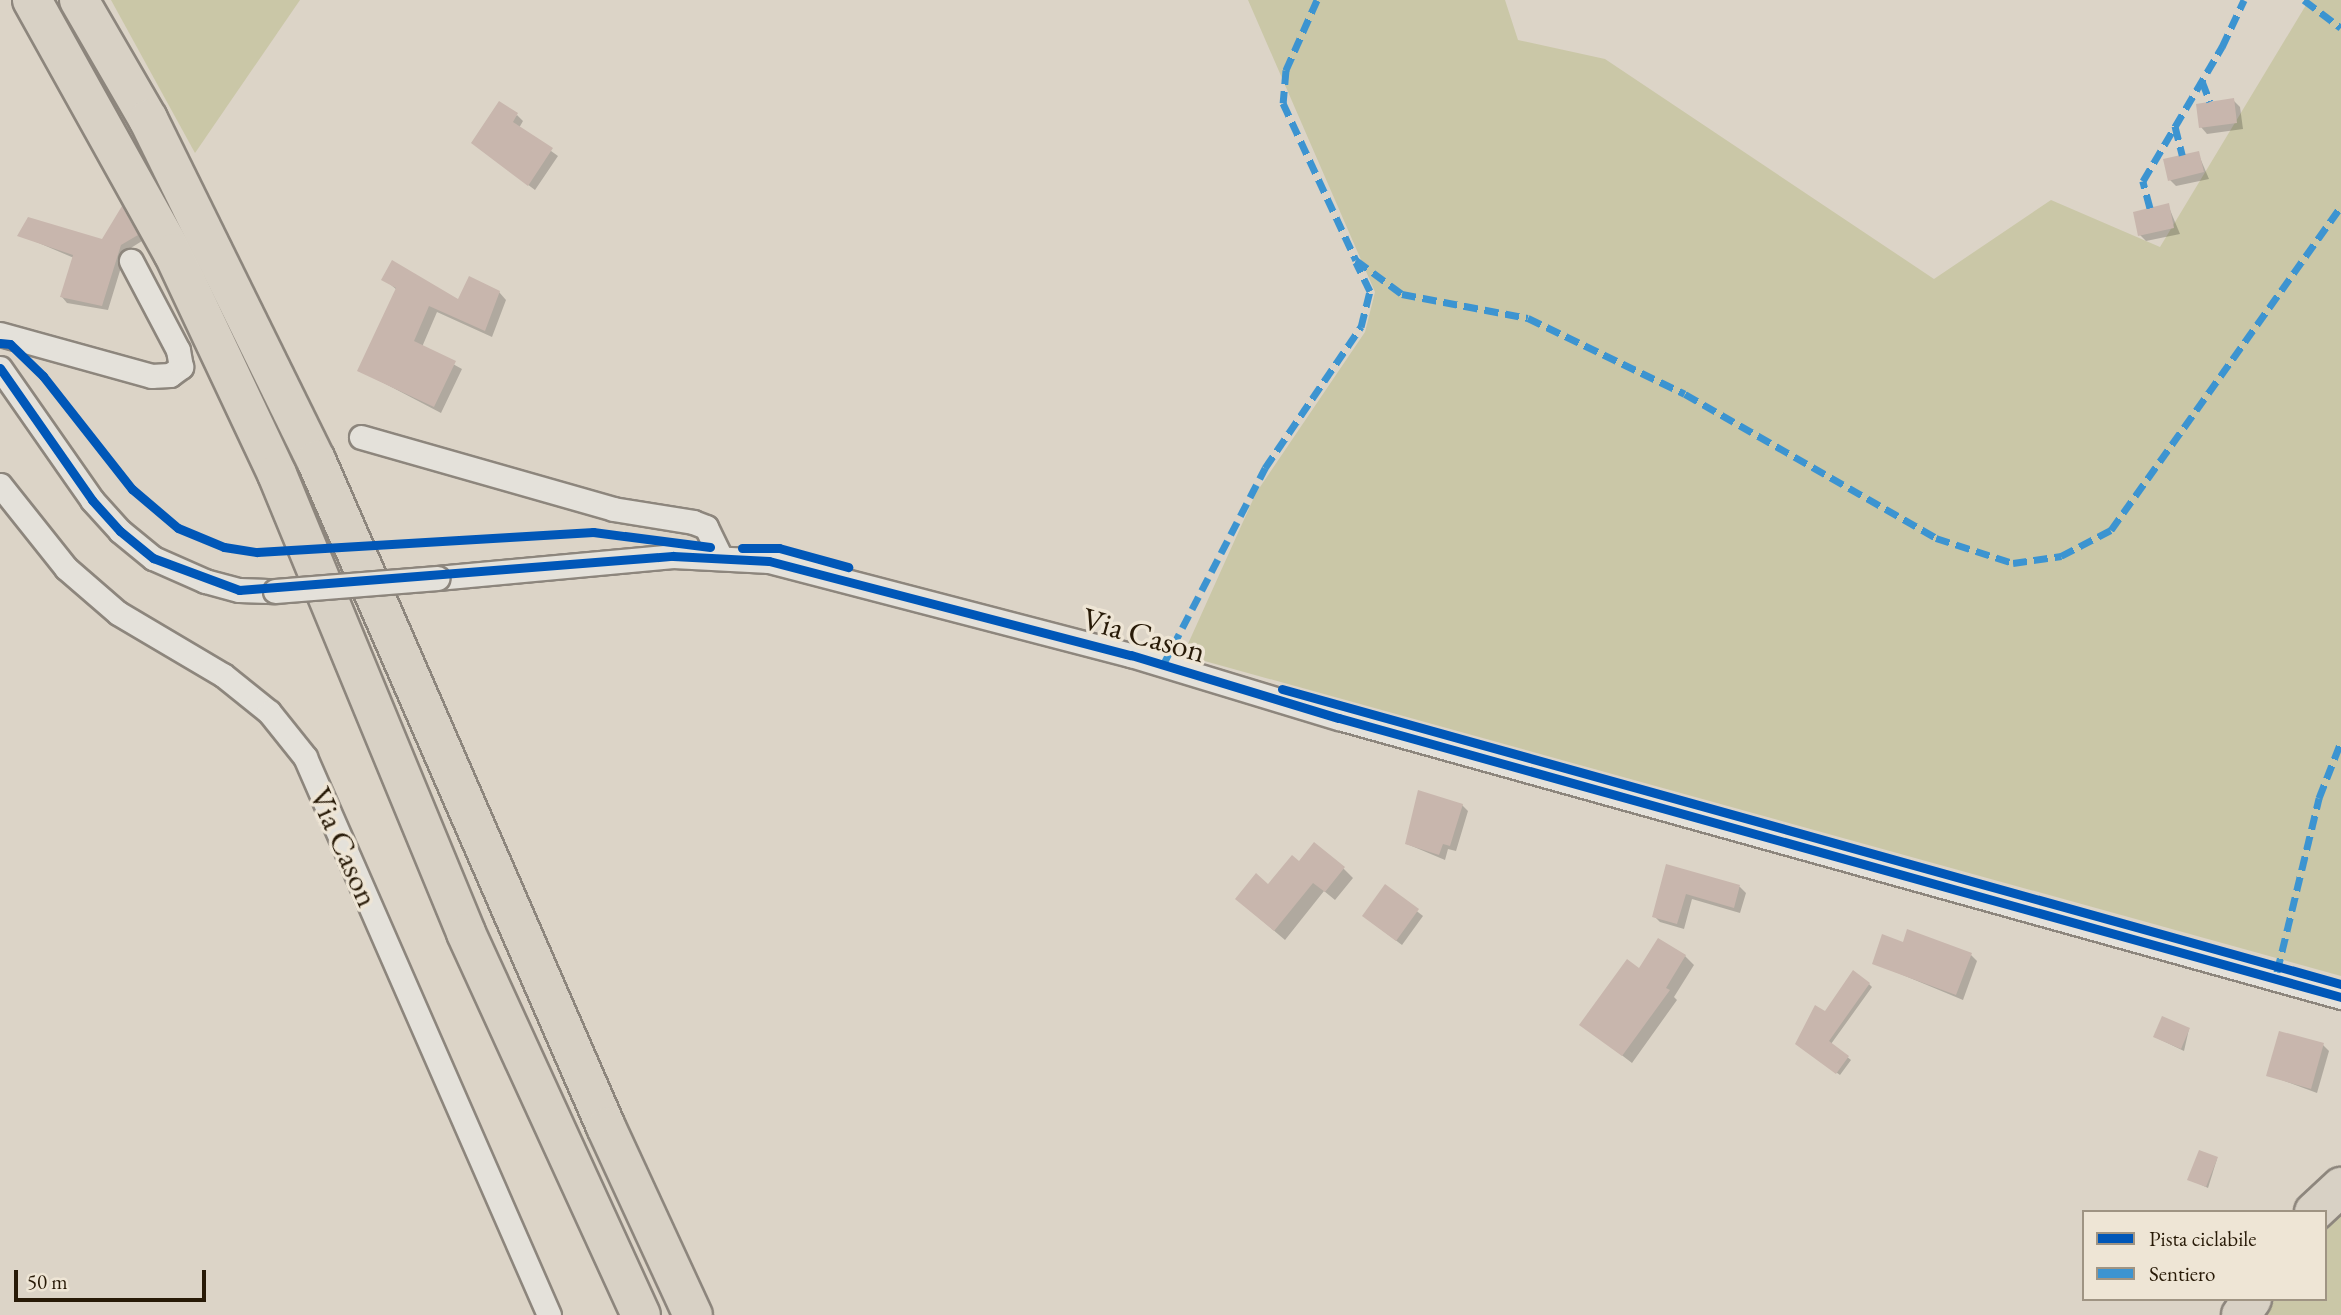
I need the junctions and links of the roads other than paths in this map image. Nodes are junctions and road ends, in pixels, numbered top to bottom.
1 (32, 0) edge
2 (79, 0) edge
3 (131, 261) dead end
4 (0, 334) edge
5 (0, 368) edge
6 (361, 437) dead end
7 (0, 485) edge
8 (720, 556) junction
9 (2341, 997) edge
10 (2341, 1187) edge
11 (2316, 1210) edge
12 (549, 1315) edge
13 (641, 1315) edge
14 (693, 1315) edge

1 - 13 highway
2 - 14 highway
3 - 4 street
5 - 8 street, Via Cason, bridge
6 - 8 street
7 - 12 street, Via Cason
8 - 9 street, Via Cason
10 - 11 highway

